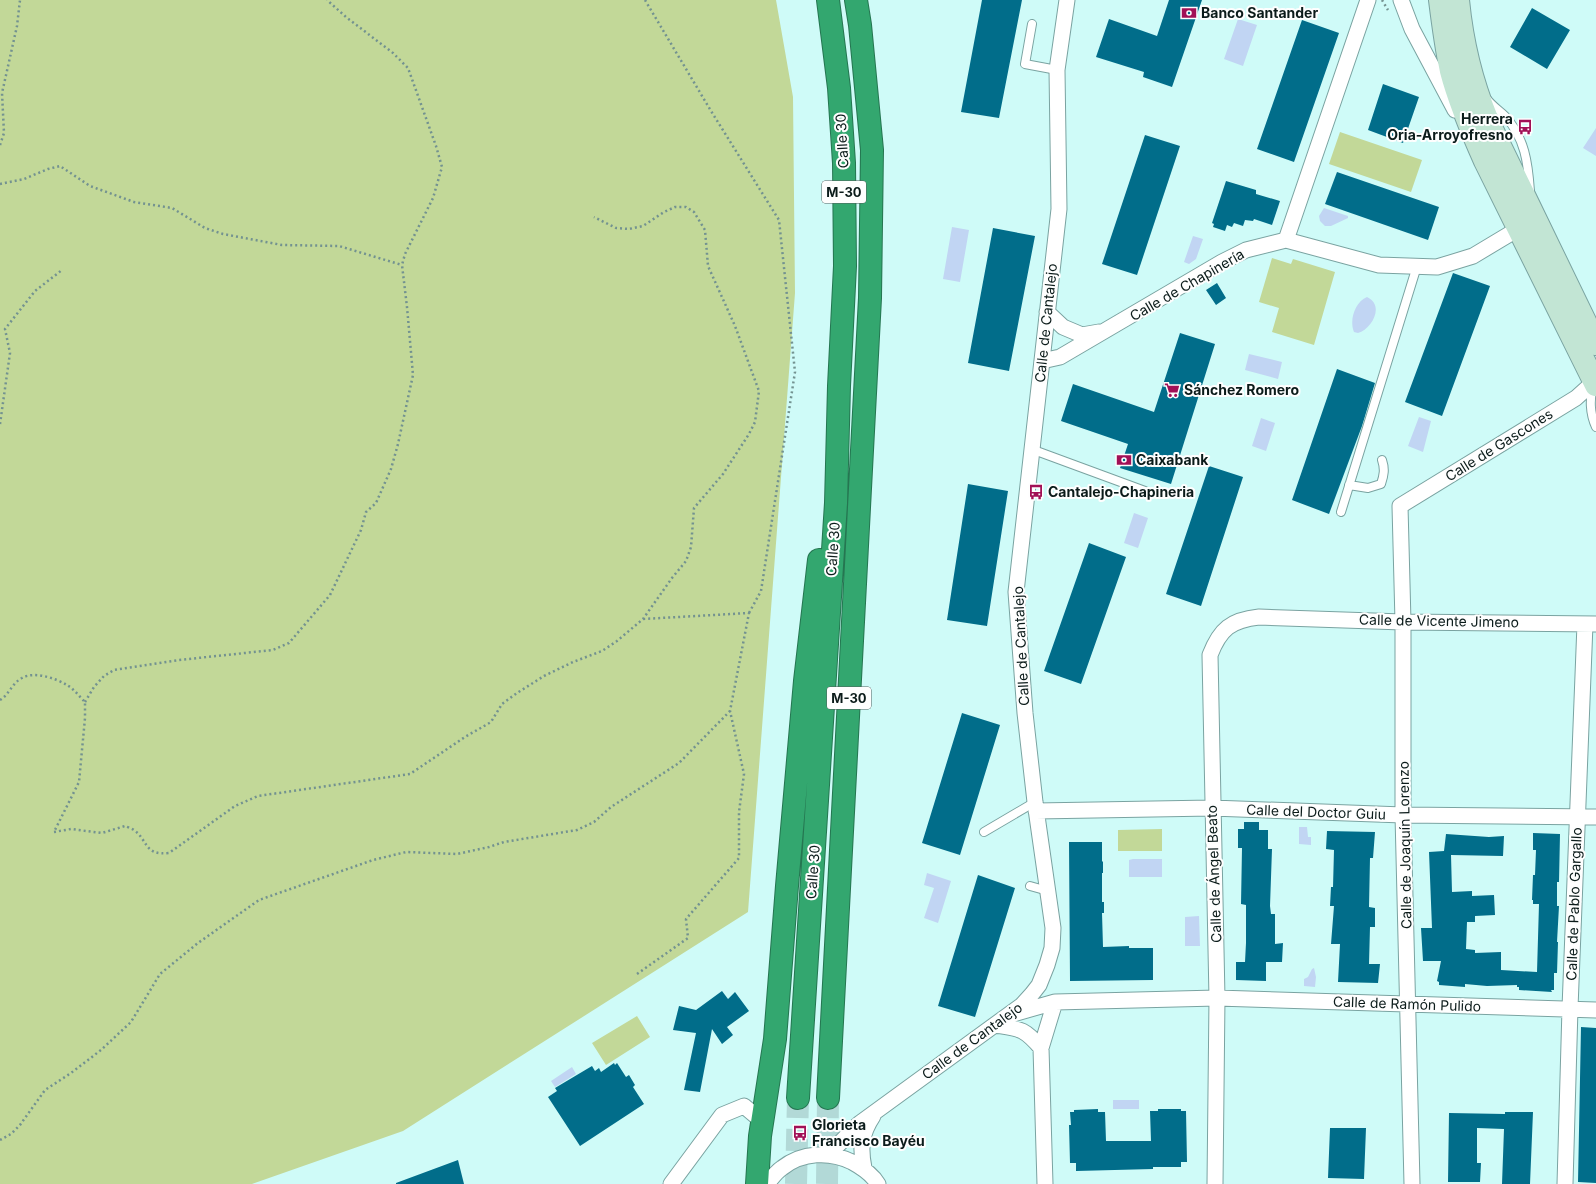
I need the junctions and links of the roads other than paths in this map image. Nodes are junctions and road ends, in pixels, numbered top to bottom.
1 (828, 0) edge
2 (856, 0) edge
3 (1067, 0) edge
4 (1368, 0) edge
5 (1401, 0) edge
6 (1440, 0) edge
7 (1458, 0) edge
8 (1032, 24) dead end
9 (1057, 70) junction
10 (1474, 135) junction
11 (1525, 221) junction
12 (1286, 240) junction
13 (1417, 266) junction
14 (1047, 312) junction
15 (1108, 330) junction
16 (1596, 344) edge
17 (1042, 361) junction
18 (1595, 382) edge
19 (839, 386) junction
20 (1596, 427) edge
21 (1031, 449) junction
22 (1382, 460) dead end
23 (1349, 484) junction
24 (1145, 490) dead end
25 (1400, 506) joint
26 (1341, 512) dead end
27 (1283, 617) joint
28 (1403, 622) junction
29 (1590, 624) edge
30 (1035, 807) junction
31 (1212, 808) junction
32 (1404, 816) junction
33 (1577, 816) junction
34 (1596, 817) edge
35 (984, 832) dead end
36 (1030, 886) dead end
37 (1048, 891) junction
38 (1039, 984) junction
39 (1218, 998) junction
40 (1055, 1002) junction
41 (1408, 1004) junction
42 (1570, 1008) junction
43 (1596, 1010) edge
44 (1010, 1015) junction
45 (995, 1025) junction
46 (1041, 1048) junction
47 (798, 1098) tunnel mouth
48 (828, 1098) tunnel mouth
49 (875, 1113) junction
50 (763, 1122) junction
51 (824, 1154) junction
52 (864, 1168) junction
53 (671, 1184) edge
54 (757, 1184) edge
55 (767, 1184) edge
56 (878, 1184) edge
57 (1045, 1184) edge
58 (1215, 1184) edge
59 (1412, 1184) edge
60 (1565, 1184) edge

1 - 19 highway, Calle 30 / M-30
2 - 48 highway, Calle 30 / M-30
3 - 9 street, Calle de Cantalejo
4 - 12 street
5 - 10 street
6 - 10 main road
7 - 11 main road
8 - 9 lane
9 - 14 street, Calle de Cantalejo
10 - 11 main road
11 - 13 street, Calle de Chapinería
11 - 16 main road
11 - 18 main road
12 - 13 street, Calle de Chapinería
12 - 15 street, Calle de Chapinería
13 - 23 lane
14 - 15 street, Calle de Chapinería
14 - 17 street, Calle de Cantalejo
15 - 17 street, Calle de Chapinería
17 - 21 street, Calle de Cantalejo
18 - 20 lane
18 - 25 street, Calle de Gascones
19 - 47 highway, Calle 30 / M-30
19 - 50 highway
21 - 24 lane
21 - 30 street, Calle de Cantalejo
22 - 23 lane
23 - 26 lane
25 - 28 street, Calle de Joaquín Lorenzo
27 - 28 street, Calle de Vicente Jimeno
27 - 31 street, Calle de Ángel Beato
28 - 29 street, Calle de Vicente Jimeno
28 - 32 street, Calle de Joaquín Lorenzo
29 - 33 street, Calle de Pablo Gargallo
30 - 31 street, Calle del Doctor Guiu
30 - 35 lane
30 - 37 street, Calle de Cantalejo
31 - 32 street, Calle del Doctor Guiu
31 - 39 street, Calle de Ángel Beato
32 - 33 street, Calle del Doctor Guiu
32 - 41 street, Calle de Joaquín Lorenzo
33 - 34 street, Calle del Doctor Guiu
33 - 42 street, Calle de Pablo Gargallo
36 - 37 lane
37 - 38 street, Calle de Cantalejo
38 - 40 street
38 - 44 street, Calle de Cantalejo
39 - 40 street, Calle de Ramón Pulido
39 - 41 street, Calle de Ramón Pulido
39 - 58 street, Calle de Ángel Beato
40 - 44 street, Calle de Ramón Pulido
40 - 46 street
41 - 42 street, Calle de Ramón Pulido
41 - 59 street, Calle de Joaquín Lorenzo
42 - 43 street, Calle de Ramón Pulido
42 - 60 street, Calle de Pablo Gargallo
44 - 45 street, Calle de Cantalejo
45 - 46 street
45 - 49 street, Calle de Cantalejo
46 - 57 street
49 - 51 street, Calle de Cantalejo
49 - 52 street, Calle de Cantalejo
50 - 53 street
50 - 54 highway
51 - 52 street
51 - 55 street
52 - 56 street

